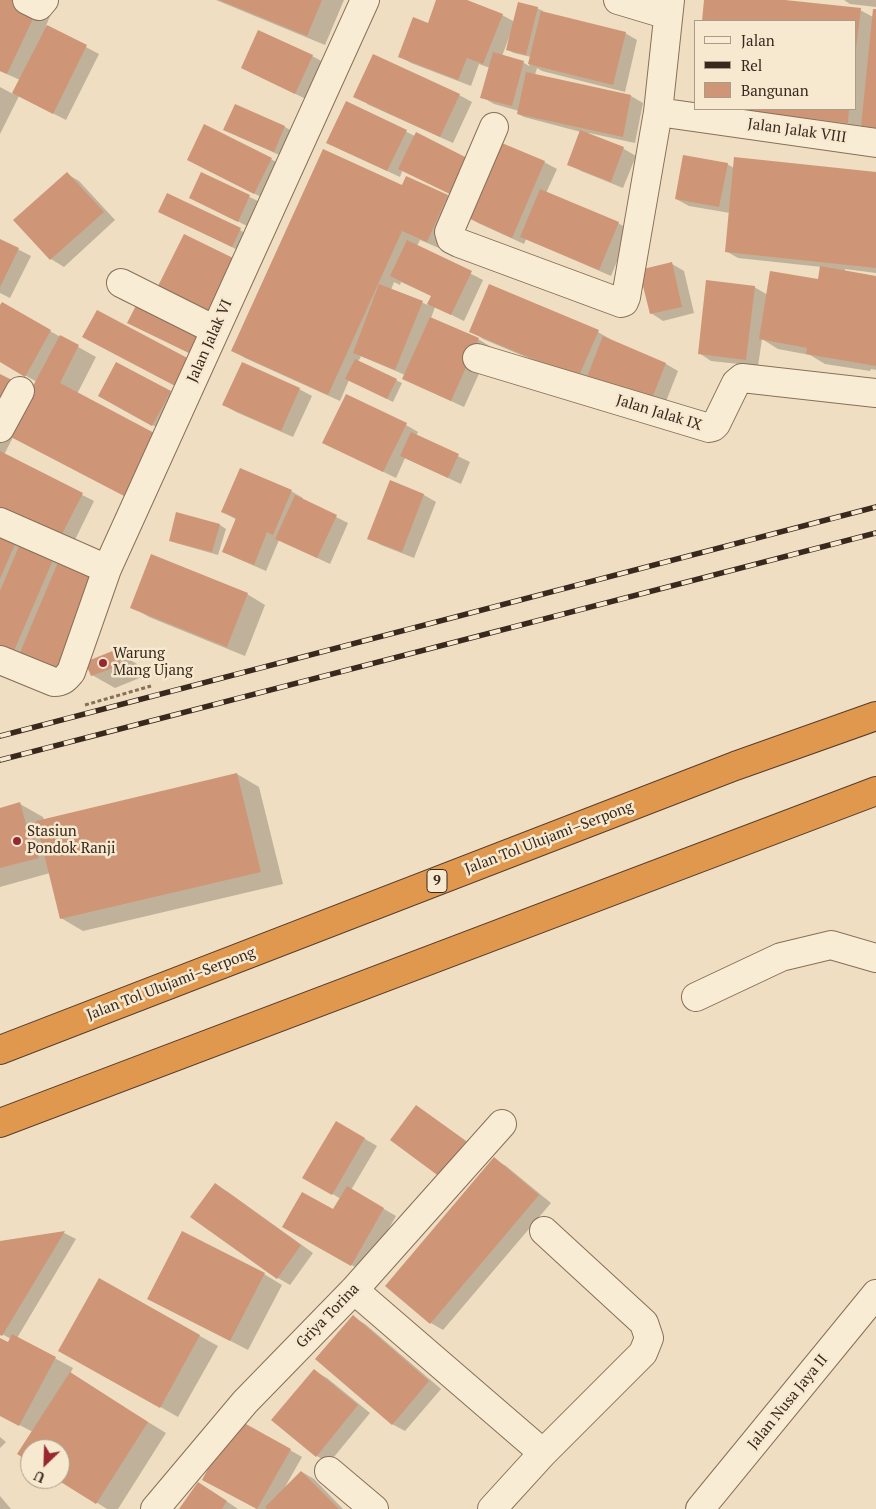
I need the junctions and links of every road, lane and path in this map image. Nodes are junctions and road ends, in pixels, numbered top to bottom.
1 (27, 0) edge
2 (44, 0) edge
3 (365, 0) edge
4 (618, 0) edge
5 (669, 7) edge
6 (658, 112) junction
7 (494, 127) dead end
8 (876, 143) edge
9 (121, 283) dead end
10 (215, 330) junction
11 (477, 358) dead end
12 (20, 391) dead end
13 (876, 393) edge
14 (0, 428) edge
15 (0, 522) edge
16 (107, 569) junction
17 (0, 660) edge
18 (151, 686) dead end
19 (78, 707) dead end
20 (876, 716) edge
21 (876, 791) edge
22 (876, 958) edge
23 (696, 997) dead end
24 (0, 1050) edge
25 (0, 1123) edge
26 (502, 1124) dead end
27 (544, 1230) dead end
28 (354, 1290) junction
29 (876, 1294) edge
30 (543, 1453) junction
31 (329, 1471) dead end
32 (155, 1509) edge
33 (374, 1509) edge
34 (492, 1509) edge
35 (700, 1509) edge

1 - 2 street
3 - 10 street, Jalan Jalak VI
4 - 5 street
5 - 6 street
6 - 7 street
6 - 8 street, Jalan Jalak VIII
9 - 10 street
10 - 16 street, Jalan Jalak VI
11 - 13 street, Jalan Jalak IX
12 - 14 street
15 - 16 street
16 - 17 street, Jalan Jalak VI
18 - 19 path
20 - 24 highway, Jalan Tol Ulujami–Serpong / 9
21 - 25 highway
22 - 23 street
26 - 28 street, Griya Torina
27 - 30 street
28 - 30 street
28 - 32 street, Griya Torina
29 - 35 street, Jalan Nusa Jaya II
30 - 34 street
31 - 33 street

